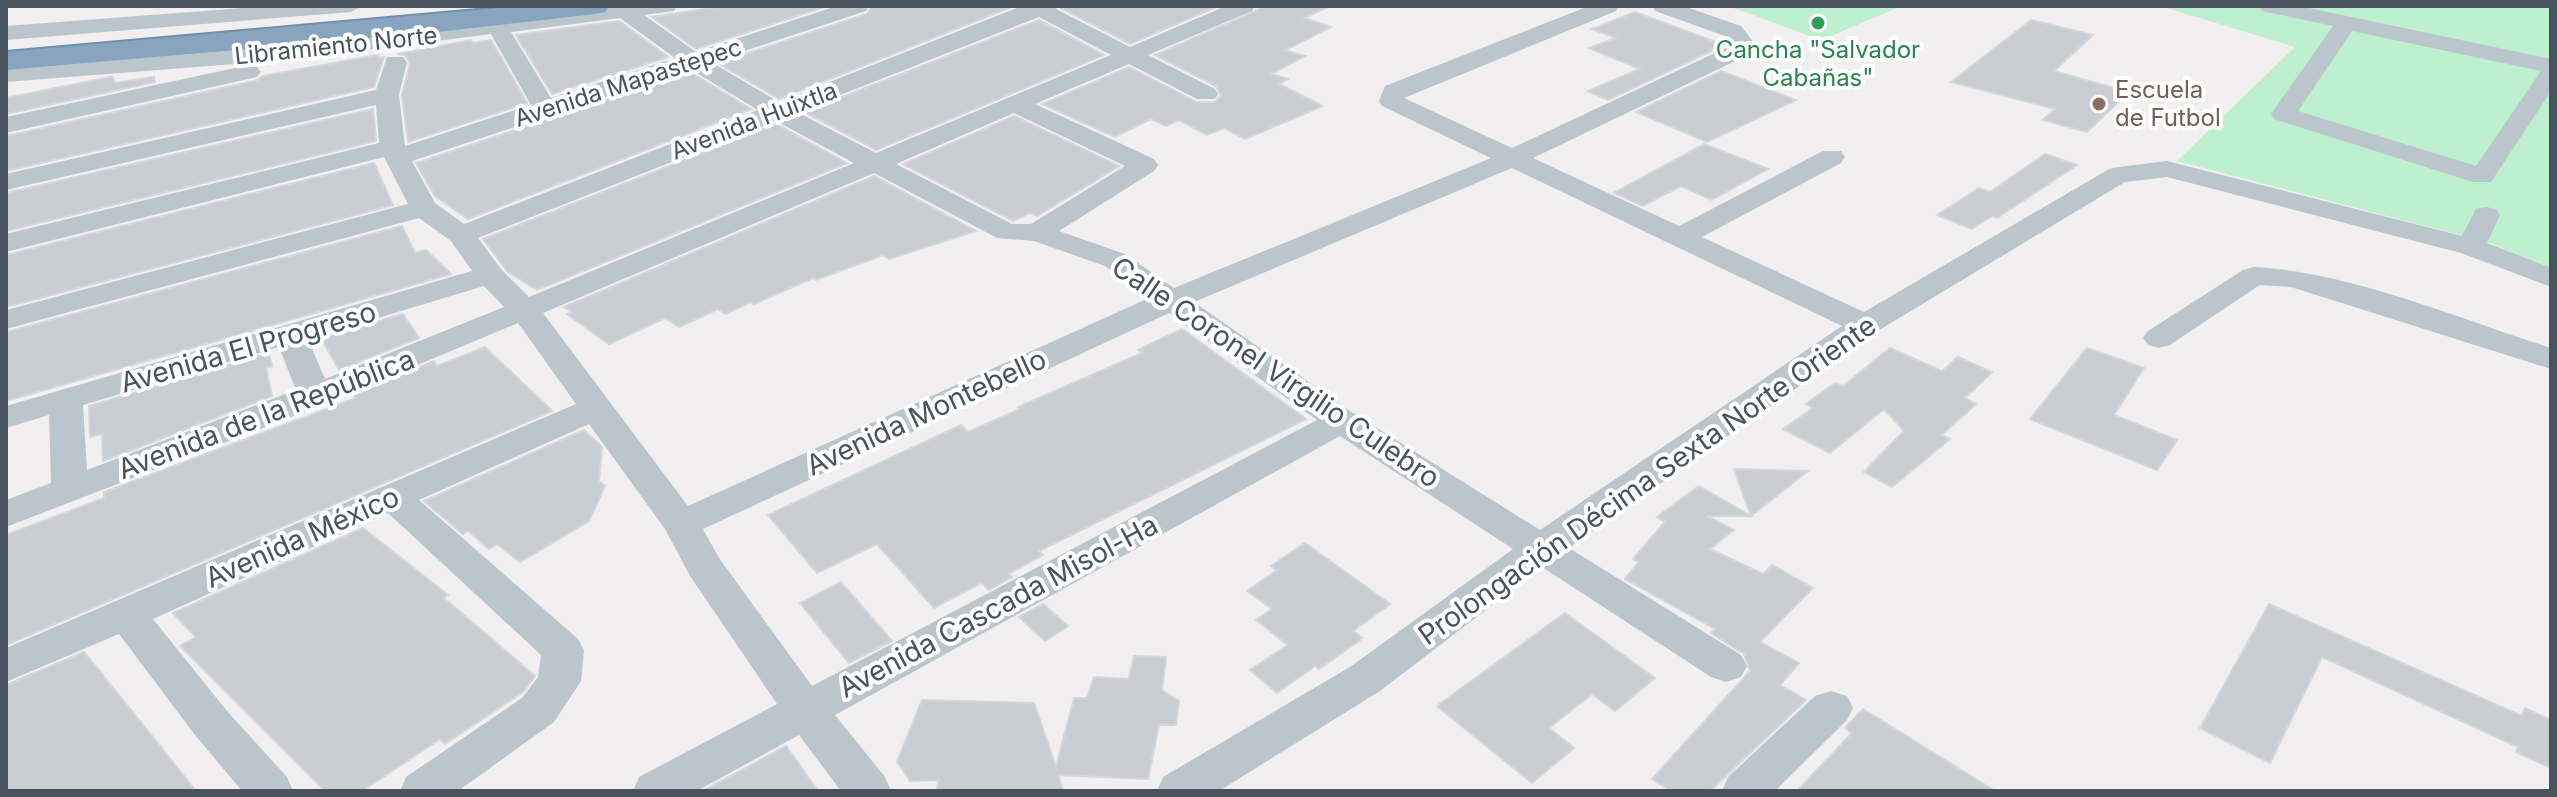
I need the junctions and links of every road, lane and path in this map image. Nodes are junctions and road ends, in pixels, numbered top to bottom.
1 (351, 6) edge
2 (469, 6) edge
3 (595, 6) edge
4 (666, 6) edge
5 (858, 6) edge
6 (1244, 6) edge
7 (1608, 6) edge
8 (1663, 6) edge
9 (2270, 6) edge
10 (1040, 7) edge
11 (625, 12) junction
12 (2346, 23) junction
13 (498, 28) junction
14 (6, 33) edge
15 (6, 46) edge
16 (297, 52) junction
17 (1129, 55) junction
18 (6, 61) edge
19 (694, 61) junction
20 (395, 62) dead end
21 (2551, 66) edge
22 (2551, 73) edge
23 (6, 75) edge
24 (1206, 94) dead end
25 (387, 95) junction
26 (1014, 104) junction
27 (546, 110) junction
28 (778, 112) junction
29 (6, 125) edge
30 (395, 152) junction
31 (1832, 157) dead end
32 (1513, 158) junction
33 (877, 165) junction
34 (6, 182) edge
35 (424, 208) junction
36 (2486, 215) dead end
37 (1037, 233) junction
38 (461, 235) junction
39 (1680, 237) junction
40 (6, 243) edge
41 (2471, 247) junction
42 (490, 275) junction
43 (2551, 278) edge
44 (1171, 300) junction
45 (525, 311) junction
46 (6, 320) edge
47 (1865, 325) junction
48 (291, 336) junction
49 (2159, 338) dead end
50 (2551, 359) edge
51 (315, 396) junction
52 (66, 400) junction
53 (598, 407) junction
54 (6, 417) edge
55 (1341, 421) junction
56 (70, 490) junction
57 (393, 497) junction
58 (6, 514) edge
59 (681, 524) junction
60 (1541, 548) junction
61 (127, 615) junction
62 (6, 666) edge
63 (1726, 666) dead end
64 (1831, 708) dead end
65 (805, 710) junction
66 (270, 791) edge
67 (423, 791) edge
68 (656, 791) edge
69 (868, 791) edge
70 (1180, 791) edge
71 (1745, 791) edge

1 - 14 street
2 - 15 highway, Libramiento Norte
3 - 18 highway, Libramiento Norte
4 - 11 street, Libramiento Norte
5 - 19 street, Avenida Mapastepec
6 - 17 street, Avenida de la República
7 - 32 street
8 - 32 street, Avenida Montebello
9 - 12 street
10 - 17 street
10 - 28 street, Avenida Huixtla
11 - 13 street, Libramiento Norte
11 - 19 street, Calle Coronel Virgilio Culebro
12 - 21 street
12 - 22 street
13 - 16 street, Libramiento Norte
13 - 27 street
16 - 23 street, Libramiento Norte
16 - 29 street
17 - 24 street
17 - 26 street, Avenida de la República
19 - 27 street, Avenida Mapastepec
19 - 28 street, Calle Coronel Virgilio Culebro
20 - 25 street
25 - 30 street
25 - 34 street
26 - 33 street, Avenida de la República
26 - 37 street
27 - 30 street, Avenida Mapastepec
28 - 33 street, Calle Coronel Virgilio Culebro
28 - 38 street, Avenida Huixtla
30 - 35 street
30 - 40 street, Avenida Mapastepec
31 - 39 street
32 - 39 street
32 - 44 street, Avenida Montebello
33 - 37 street, Calle Coronel Virgilio Culebro
33 - 45 street, Avenida de la República
35 - 38 street
35 - 46 street
36 - 41 street
37 - 44 street, Calle Coronel Virgilio Culebro
38 - 42 street
39 - 47 street
41 - 43 street
41 - 47 street, Prolongación Décima Sexta Norte Oriente
42 - 45 street
42 - 48 street, Avenida El Progreso
44 - 55 street, Calle Coronel Virgilio Culebro
44 - 59 street, Avenida Montebello
45 - 51 street, Avenida de la República
45 - 53 street
47 - 60 street, Prolongación Décima Sexta Norte Oriente
48 - 51 street
48 - 52 street, Avenida El Progreso
49 - 50 street
51 - 56 street, Avenida de la República
52 - 54 street, Avenida El Progreso
52 - 56 street
53 - 57 street, Avenida México
53 - 59 street
55 - 60 street, Calle Coronel Virgilio Culebro
55 - 65 street, Avenida Cascada Misol-Ha
56 - 58 street, Avenida de la República
57 - 61 street, Avenida México
57 - 67 street
59 - 65 street
60 - 63 street, Calle Coronel Virgilio Culebro
60 - 70 street, Prolongación Décima Sexta Norte Oriente
61 - 62 street, Avenida México
61 - 66 street
64 - 71 street
65 - 68 street, Avenida Cascada Misol-Ha
65 - 69 street

